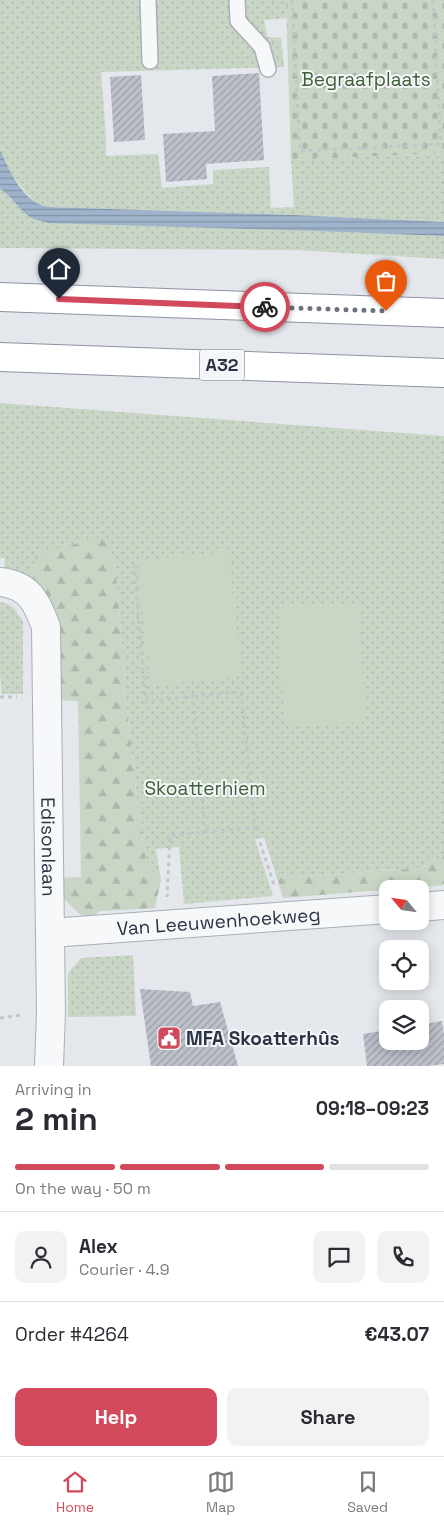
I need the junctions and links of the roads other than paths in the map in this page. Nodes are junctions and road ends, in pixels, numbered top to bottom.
1 (148, 0) edge
2 (237, 0) edge
3 (150, 61) dead end
4 (268, 69) dead end
5 (0, 297) edge
6 (444, 313) edge
7 (0, 357) edge
8 (444, 373) edge
9 (0, 582) edge
10 (444, 905) edge
11 (429, 906) edge
12 (379, 910) edge
13 (50, 933) junction
14 (49, 1066) edge

1 - 3 lane
2 - 4 lane
5 - 6 highway
7 - 8 highway, A32
9 - 13 street, Edisonlaan
10 - 11 street
12 - 13 street, Van Leeuwenhoekweg
13 - 14 street, Edisonlaan

